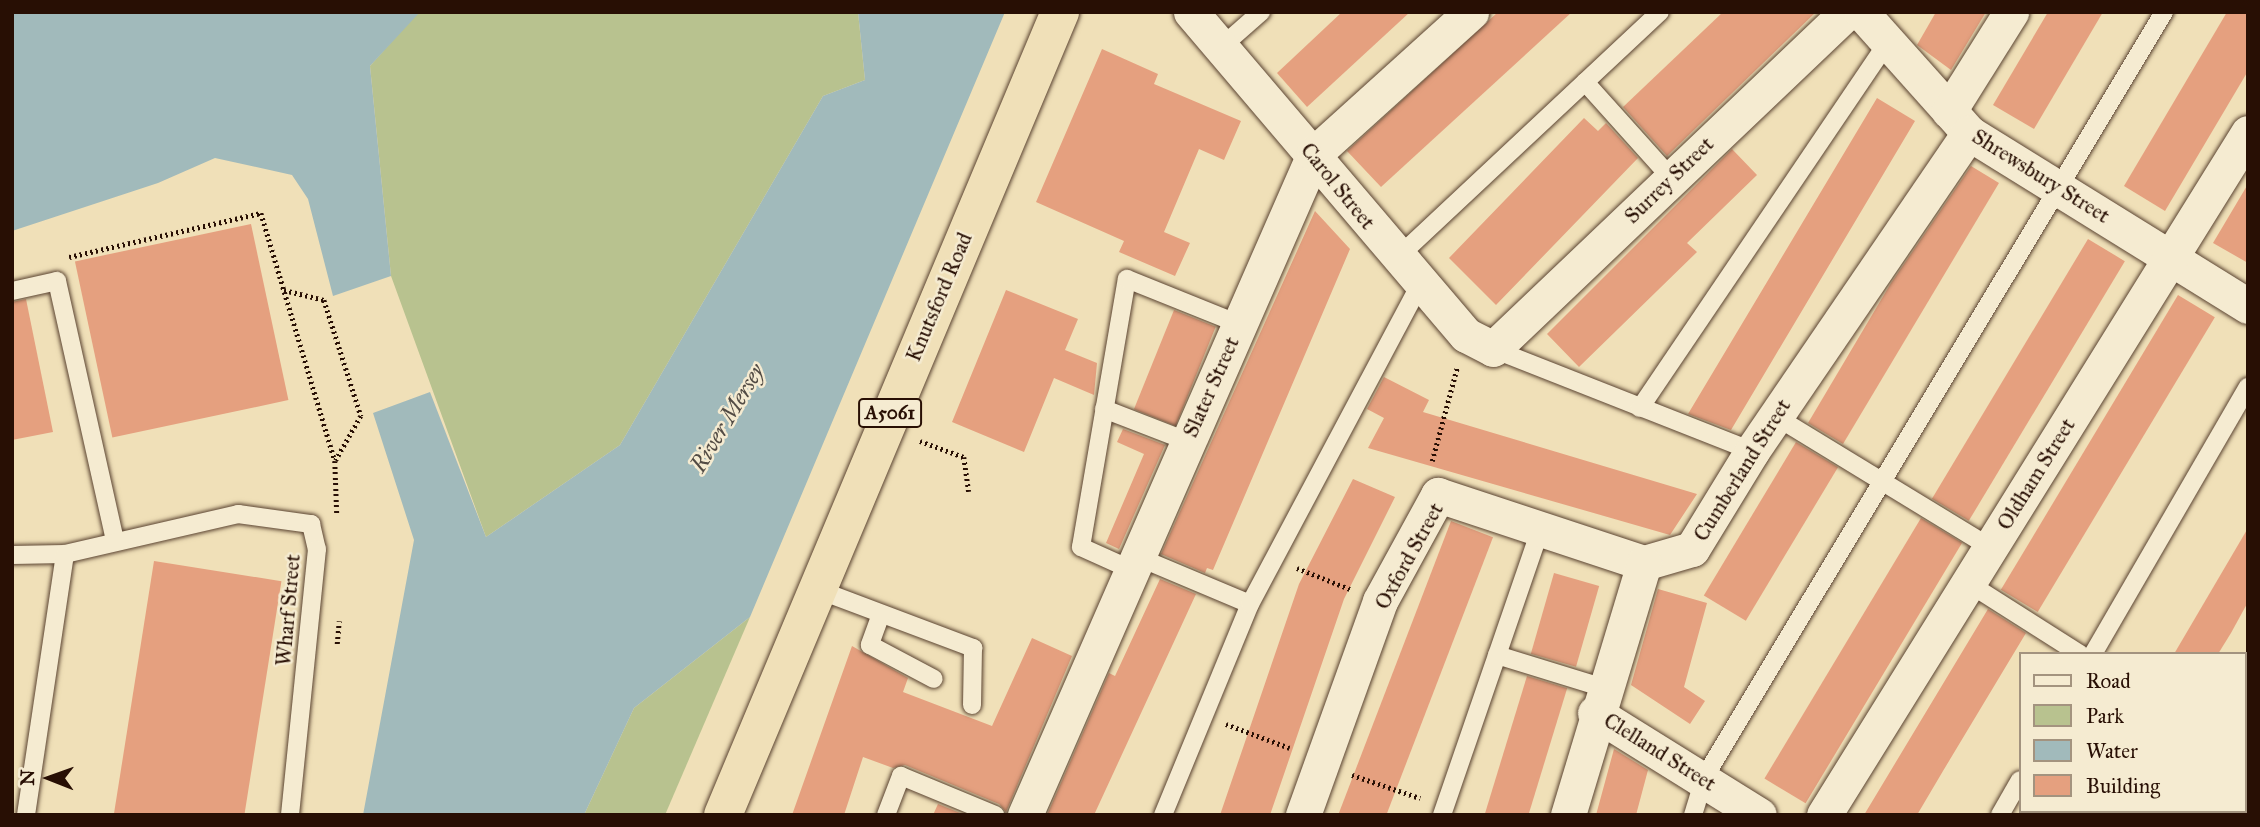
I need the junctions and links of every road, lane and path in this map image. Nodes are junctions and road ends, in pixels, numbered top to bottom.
1 (1060, 12) edge
2 (1191, 12) edge
3 (1261, 12) edge
4 (1471, 12) edge
5 (1660, 12) edge
6 (2011, 12) edge
7 (2164, 12) edge
8 (1870, 21) edge
9 (1220, 48) junction
10 (1585, 82) junction
11 (1959, 122) junction
12 (2248, 133) edge
13 (1314, 154) junction
14 (1671, 178) junction
15 (2060, 188) junction
16 (2171, 257) junction
17 (1397, 258) junction
18 (55, 260) dead end
19 (1421, 283) junction
20 (284, 290) junction
21 (12, 291) edge
22 (2248, 306) edge
23 (1239, 324) junction
24 (1479, 342) junction
25 (2248, 387) edge
26 (1640, 408) junction
27 (1104, 409) junction
28 (1775, 416) junction
29 (920, 440) dead end
30 (1187, 441) junction
31 (1752, 451) junction
32 (335, 461) junction
33 (1884, 481) junction
34 (969, 492) dead end
35 (1438, 495) junction
36 (338, 527) dead end
37 (1540, 530) junction
38 (116, 541) junction
39 (1990, 547) junction
40 (65, 554) junction
41 (12, 555) edge
42 (1274, 559) junction
43 (1644, 563) junction
44 (1135, 564) junction
45 (1968, 583) junction
46 (819, 590) junction
47 (1380, 601) junction
48 (1250, 604) junction
49 (881, 614) junction
50 (2077, 652) edge
51 (2094, 652) edge
52 (1497, 655) junction
53 (934, 679) dead end
54 (1599, 700) junction
55 (972, 705) dead end
56 (1704, 778) junction
57 (2018, 784) edge
58 (26, 815) edge
59 (290, 815) edge
60 (723, 815) edge
61 (886, 815) edge
62 (995, 815) edge
63 (1025, 815) edge
64 (1163, 815) edge
65 (1303, 815) edge
66 (1442, 815) edge
67 (1568, 815) edge
68 (1693, 815) edge
69 (1759, 815) edge
70 (1824, 815) edge
71 (2000, 815) edge

1 - 46 highway, Knutsford Road / A5061
2 - 9 street, Carol Street
3 - 9 lane
4 - 13 street, Slater Street
5 - 10 lane
6 - 11 street, Cumberland Street
7 - 15 lane
8 - 11 street, Shrewsbury Street
8 - 14 street, Surrey Street
8 - 26 lane
9 - 13 street, Carol Street
10 - 14 lane
10 - 17 lane
11 - 15 street, Shrewsbury Street
11 - 28 street, Cumberland Street
12 - 16 street, Oldham Street
13 - 17 street, Carol Street
13 - 23 street, Slater Street
14 - 24 street, Surrey Street
15 - 16 street, Shrewsbury Street
15 - 33 lane
16 - 22 street, Shrewsbury Street
16 - 39 street, Oldham Street
17 - 19 street, Carol Street
18 - 20 path
19 - 24 street, Carol Street
19 - 42 lane
20 - 32 path
20 - 32 path
21 - 38 lane
23 - 27 lane
23 - 30 street, Slater Street
24 - 26 lane
24 - 35 path
25 - 51 lane
26 - 31 lane
27 - 30 lane
27 - 44 lane
28 - 31 street, Cumberland Street
28 - 33 lane
29 - 34 path
30 - 44 street, Slater Street
31 - 43 street, Cumberland Street
32 - 36 path
33 - 39 lane
33 - 56 lane
35 - 37 street, Oxford Street
35 - 47 street, Oxford Street
37 - 43 street, Oxford Street
37 - 52 lane
38 - 40 lane, Wharf Street
38 - 59 lane, Wharf Street
39 - 45 street, Oldham Street
40 - 41 lane, Wharf Street
40 - 58 lane
42 - 47 path
42 - 48 lane
43 - 54 street
44 - 48 lane
44 - 63 street, Slater Street
45 - 50 lane
45 - 70 street, Oldham Street
46 - 49 lane
46 - 60 highway, Knutsford Road / A5061
47 - 65 street, Oxford Street
48 - 64 lane
49 - 53 lane
49 - 55 lane
52 - 54 lane
52 - 66 lane
54 - 56 street, Clelland Street
54 - 67 street
56 - 68 lane
56 - 69 street, Clelland Street
57 - 71 lane
61 - 62 lane

